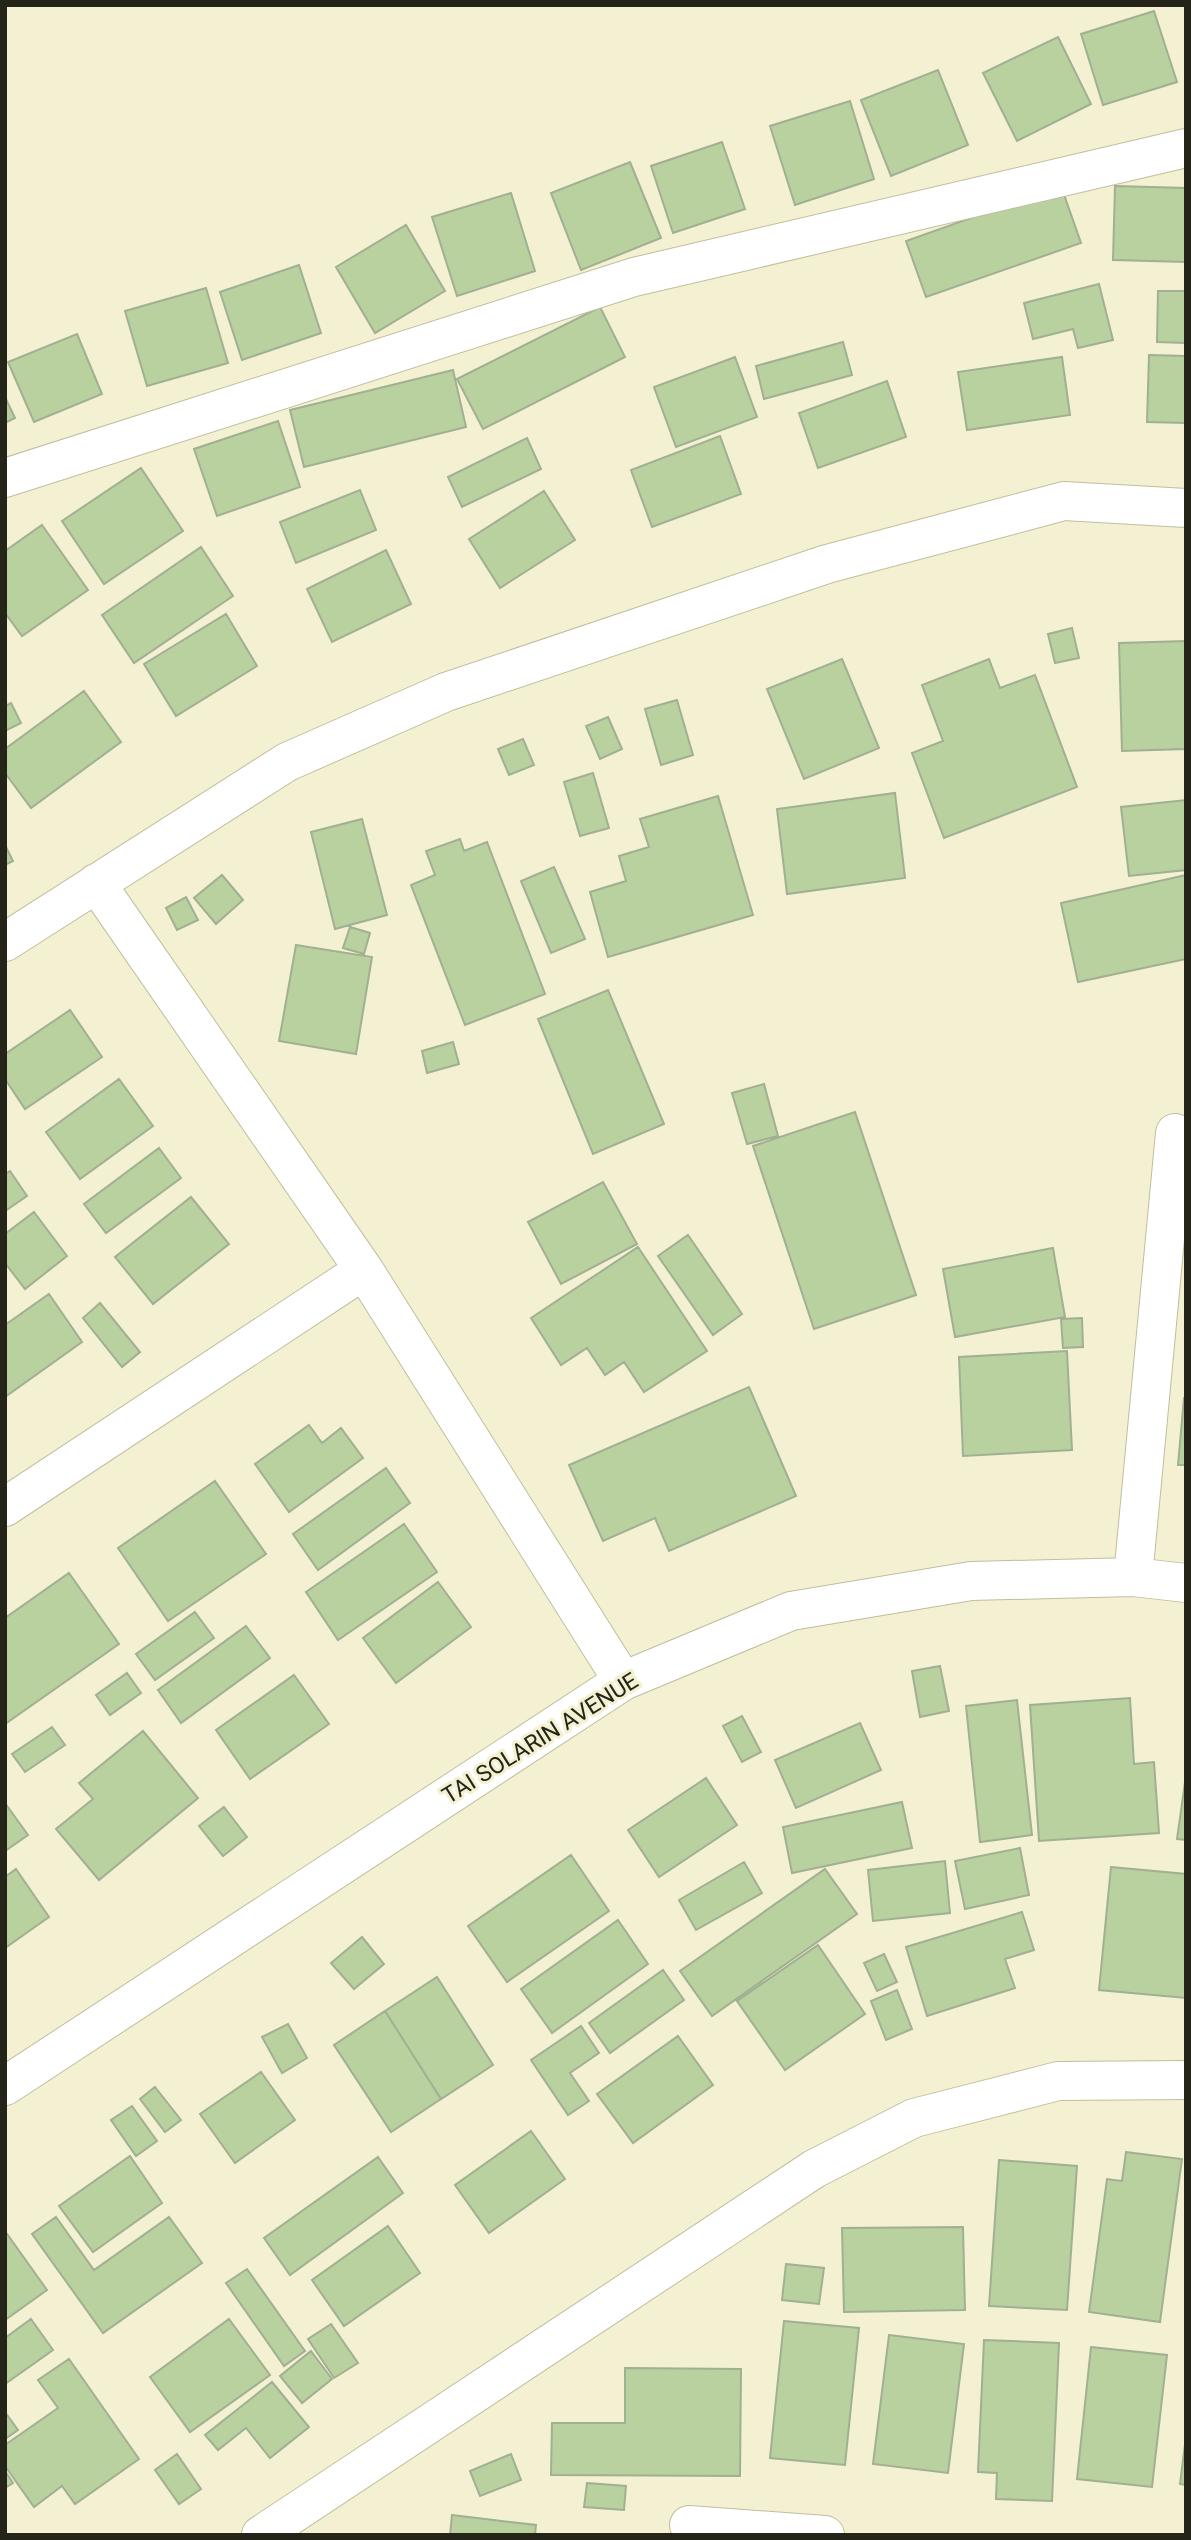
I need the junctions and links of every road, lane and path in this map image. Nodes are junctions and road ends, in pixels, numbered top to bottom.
1 (1186, 148) edge
2 (5, 478) edge
3 (1186, 508) edge
4 (96, 883) junction
5 (5, 942) edge
6 (1175, 1133) dead end
7 (364, 1270) junction
8 (5, 1507) edge
9 (1133, 1577) junction
10 (1186, 1583) edge
11 (623, 1681) junction
12 (1186, 2081) edge
13 (5, 2086) edge
14 (689, 2525) dead end
15 (261, 2535) edge
16 (825, 2535) edge

1 - 2 street
3 - 4 street
4 - 5 street
4 - 7 street
6 - 9 street
7 - 8 street
7 - 11 street
9 - 10 street, TAI SOLARIN AVENUE
9 - 11 street, TAI SOLARIN AVENUE
11 - 13 street, TAI SOLARIN AVENUE
12 - 15 street
14 - 16 street

